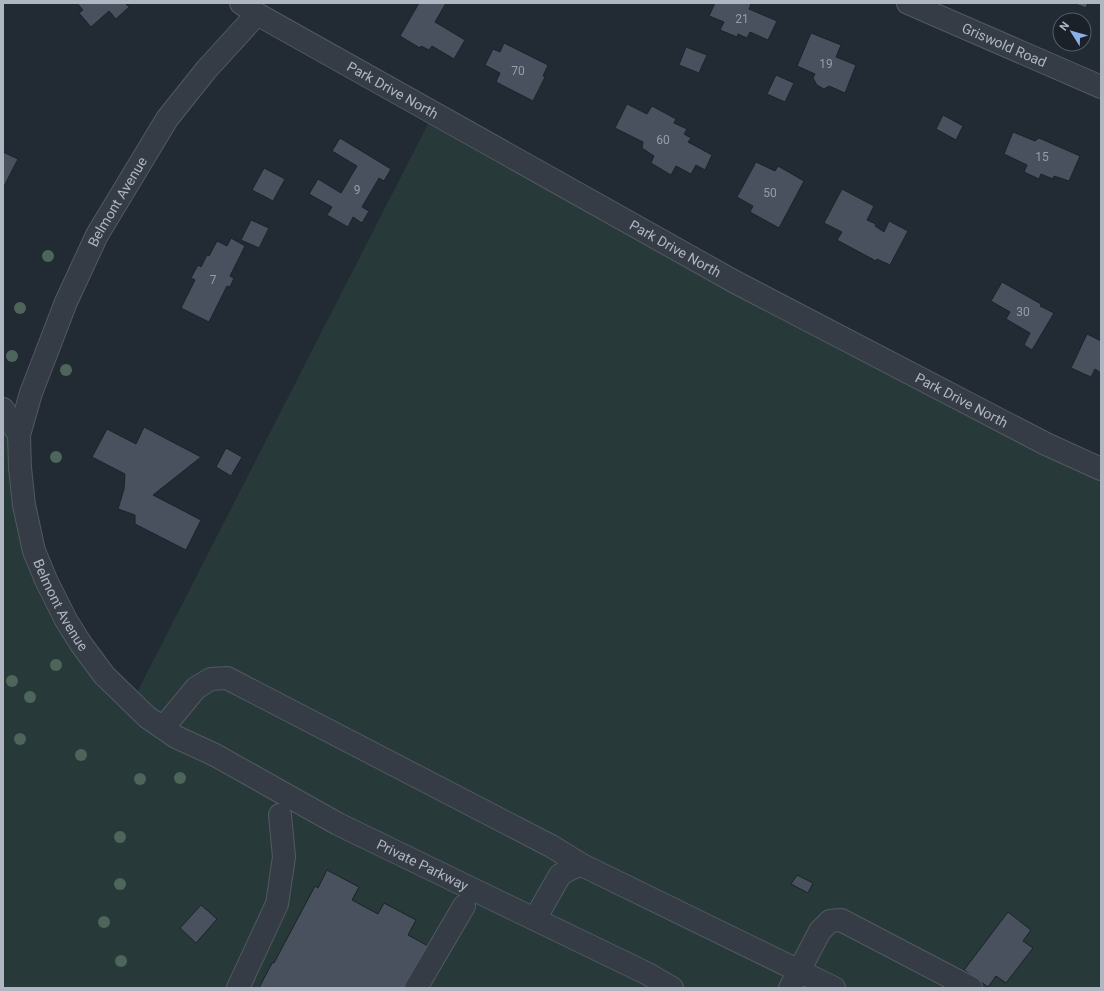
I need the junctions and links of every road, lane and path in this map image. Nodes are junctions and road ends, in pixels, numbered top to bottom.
1 (908, 3) edge
2 (249, 9) edge
3 (1101, 87) edge
4 (3, 409) edge
5 (19, 435) junction
6 (1101, 469) edge
7 (170, 733) junction
8 (280, 815) dead end
9 (582, 865) junction
10 (464, 906) dead end
11 (535, 919) junction
12 (794, 980) edge
13 (238, 988) edge
14 (416, 988) edge
15 (672, 988) edge
16 (834, 988) edge
17 (971, 988) edge

1 - 3 street, Griswold Road
2 - 5 street, Belmont Avenue
2 - 6 street, Park Drive North
4 - 5 street, Belmont Avenue
5 - 7 street, Belmont Avenue
7 - 9 street
7 - 11 street, Private Parkway
8 - 13 street
9 - 11 street
9 - 12 street
10 - 14 street
11 - 15 street, Private Parkway
12 - 16 street
12 - 17 street

